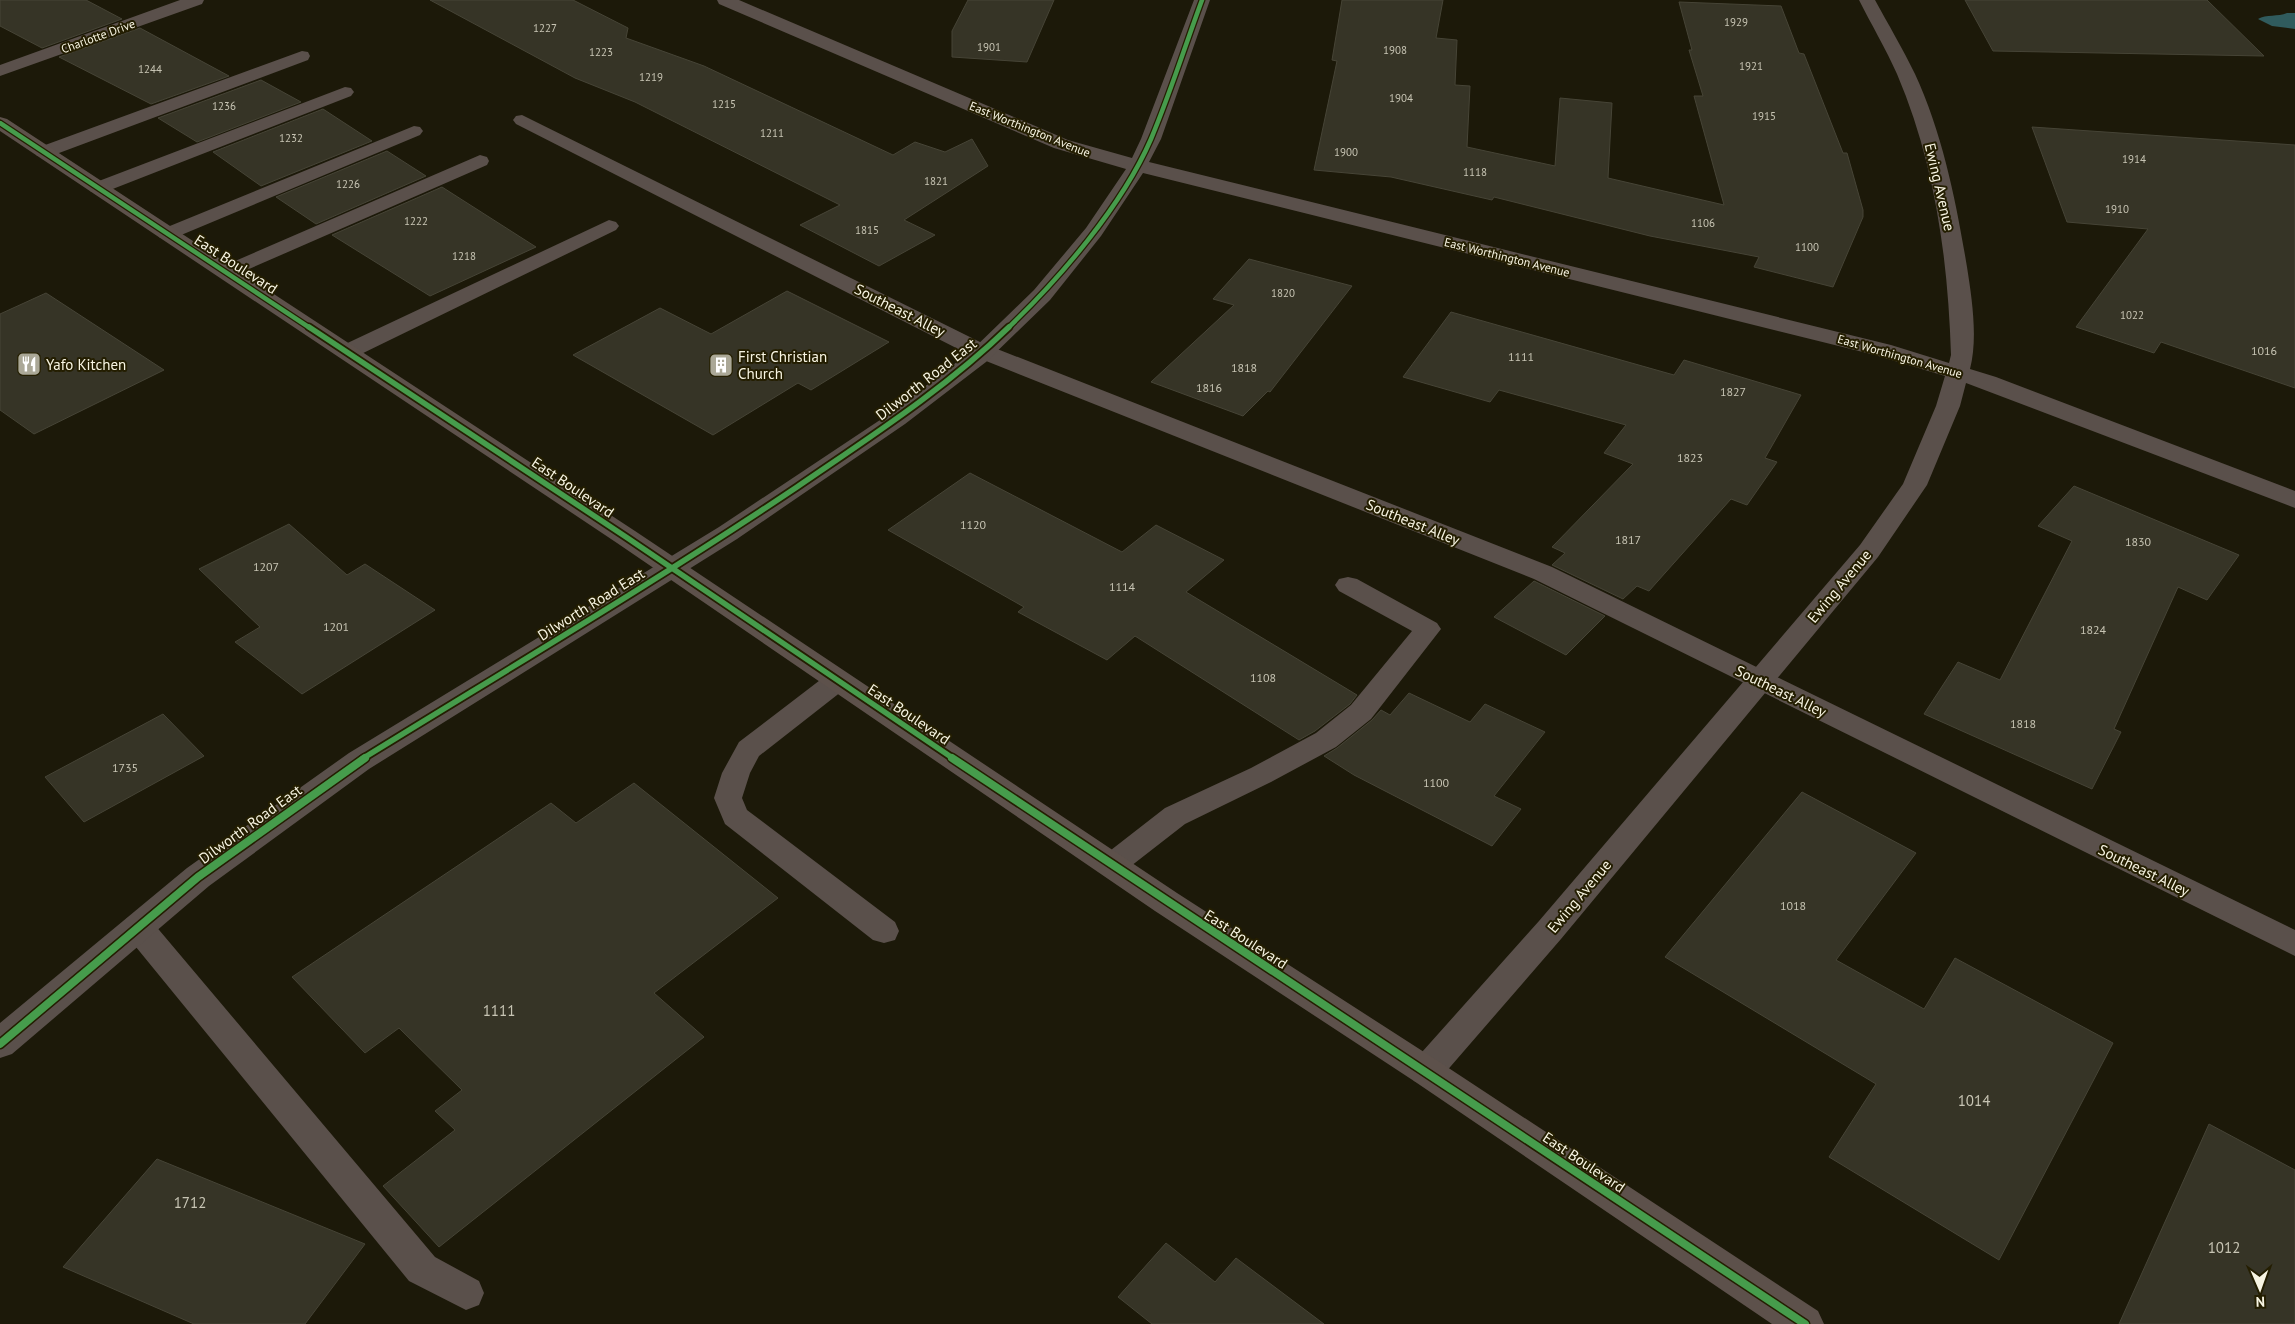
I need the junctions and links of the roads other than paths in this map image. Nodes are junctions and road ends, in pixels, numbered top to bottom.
1 (196, 0) edge
2 (726, 0) edge
3 (1202, 0) edge
4 (1867, 0) edge
5 (302, 56) dead end
6 (0, 71) edge
7 (345, 92) dead end
8 (522, 120) dead end
9 (0, 123) edge
10 (414, 131) dead end
11 (44, 152) junction
12 (480, 161) dead end
13 (1137, 167) junction
14 (98, 188) junction
15 (609, 226) dead end
16 (167, 234) junction
17 (226, 272) junction
18 (347, 352) junction
19 (984, 352) junction
20 (1958, 373) junction
21 (2295, 500) edge
22 (672, 568) junction
23 (1348, 585) dead end
24 (837, 681) junction
25 (1761, 681) junction
26 (1112, 865) junction
27 (138, 927) junction
28 (884, 931) dead end
29 (2295, 944) edge
30 (0, 1044) edge
31 (1426, 1071) junction
32 (466, 1293) dead end
33 (1805, 1324) edge

1 - 6 street, Charlotte Drive
2 - 13 street, East Worthington Avenue
3 - 13 street, Dilworth Road East
4 - 20 street, Ewing Avenue
5 - 11 lane
7 - 14 lane
8 - 19 lane, Southeast Alley
9 - 11 street, East Boulevard
10 - 16 lane
11 - 14 street, East Boulevard
12 - 17 lane
13 - 19 street, Dilworth Road East
13 - 20 street, East Worthington Avenue
14 - 16 street, East Boulevard
15 - 18 lane
16 - 17 street, East Boulevard
17 - 18 street, East Boulevard
18 - 22 street, East Boulevard
19 - 22 street, Dilworth Road East
19 - 25 lane, Southeast Alley
20 - 21 street, East Worthington Avenue
20 - 25 street, Ewing Avenue
22 - 24 street, East Boulevard
22 - 27 street, Dilworth Road East
23 - 26 lane
24 - 26 street, East Boulevard
24 - 28 lane
25 - 29 lane, Southeast Alley
25 - 31 street, Ewing Avenue
26 - 31 street, East Boulevard
27 - 30 street, Dilworth Road East
27 - 32 lane
31 - 33 street, East Boulevard

